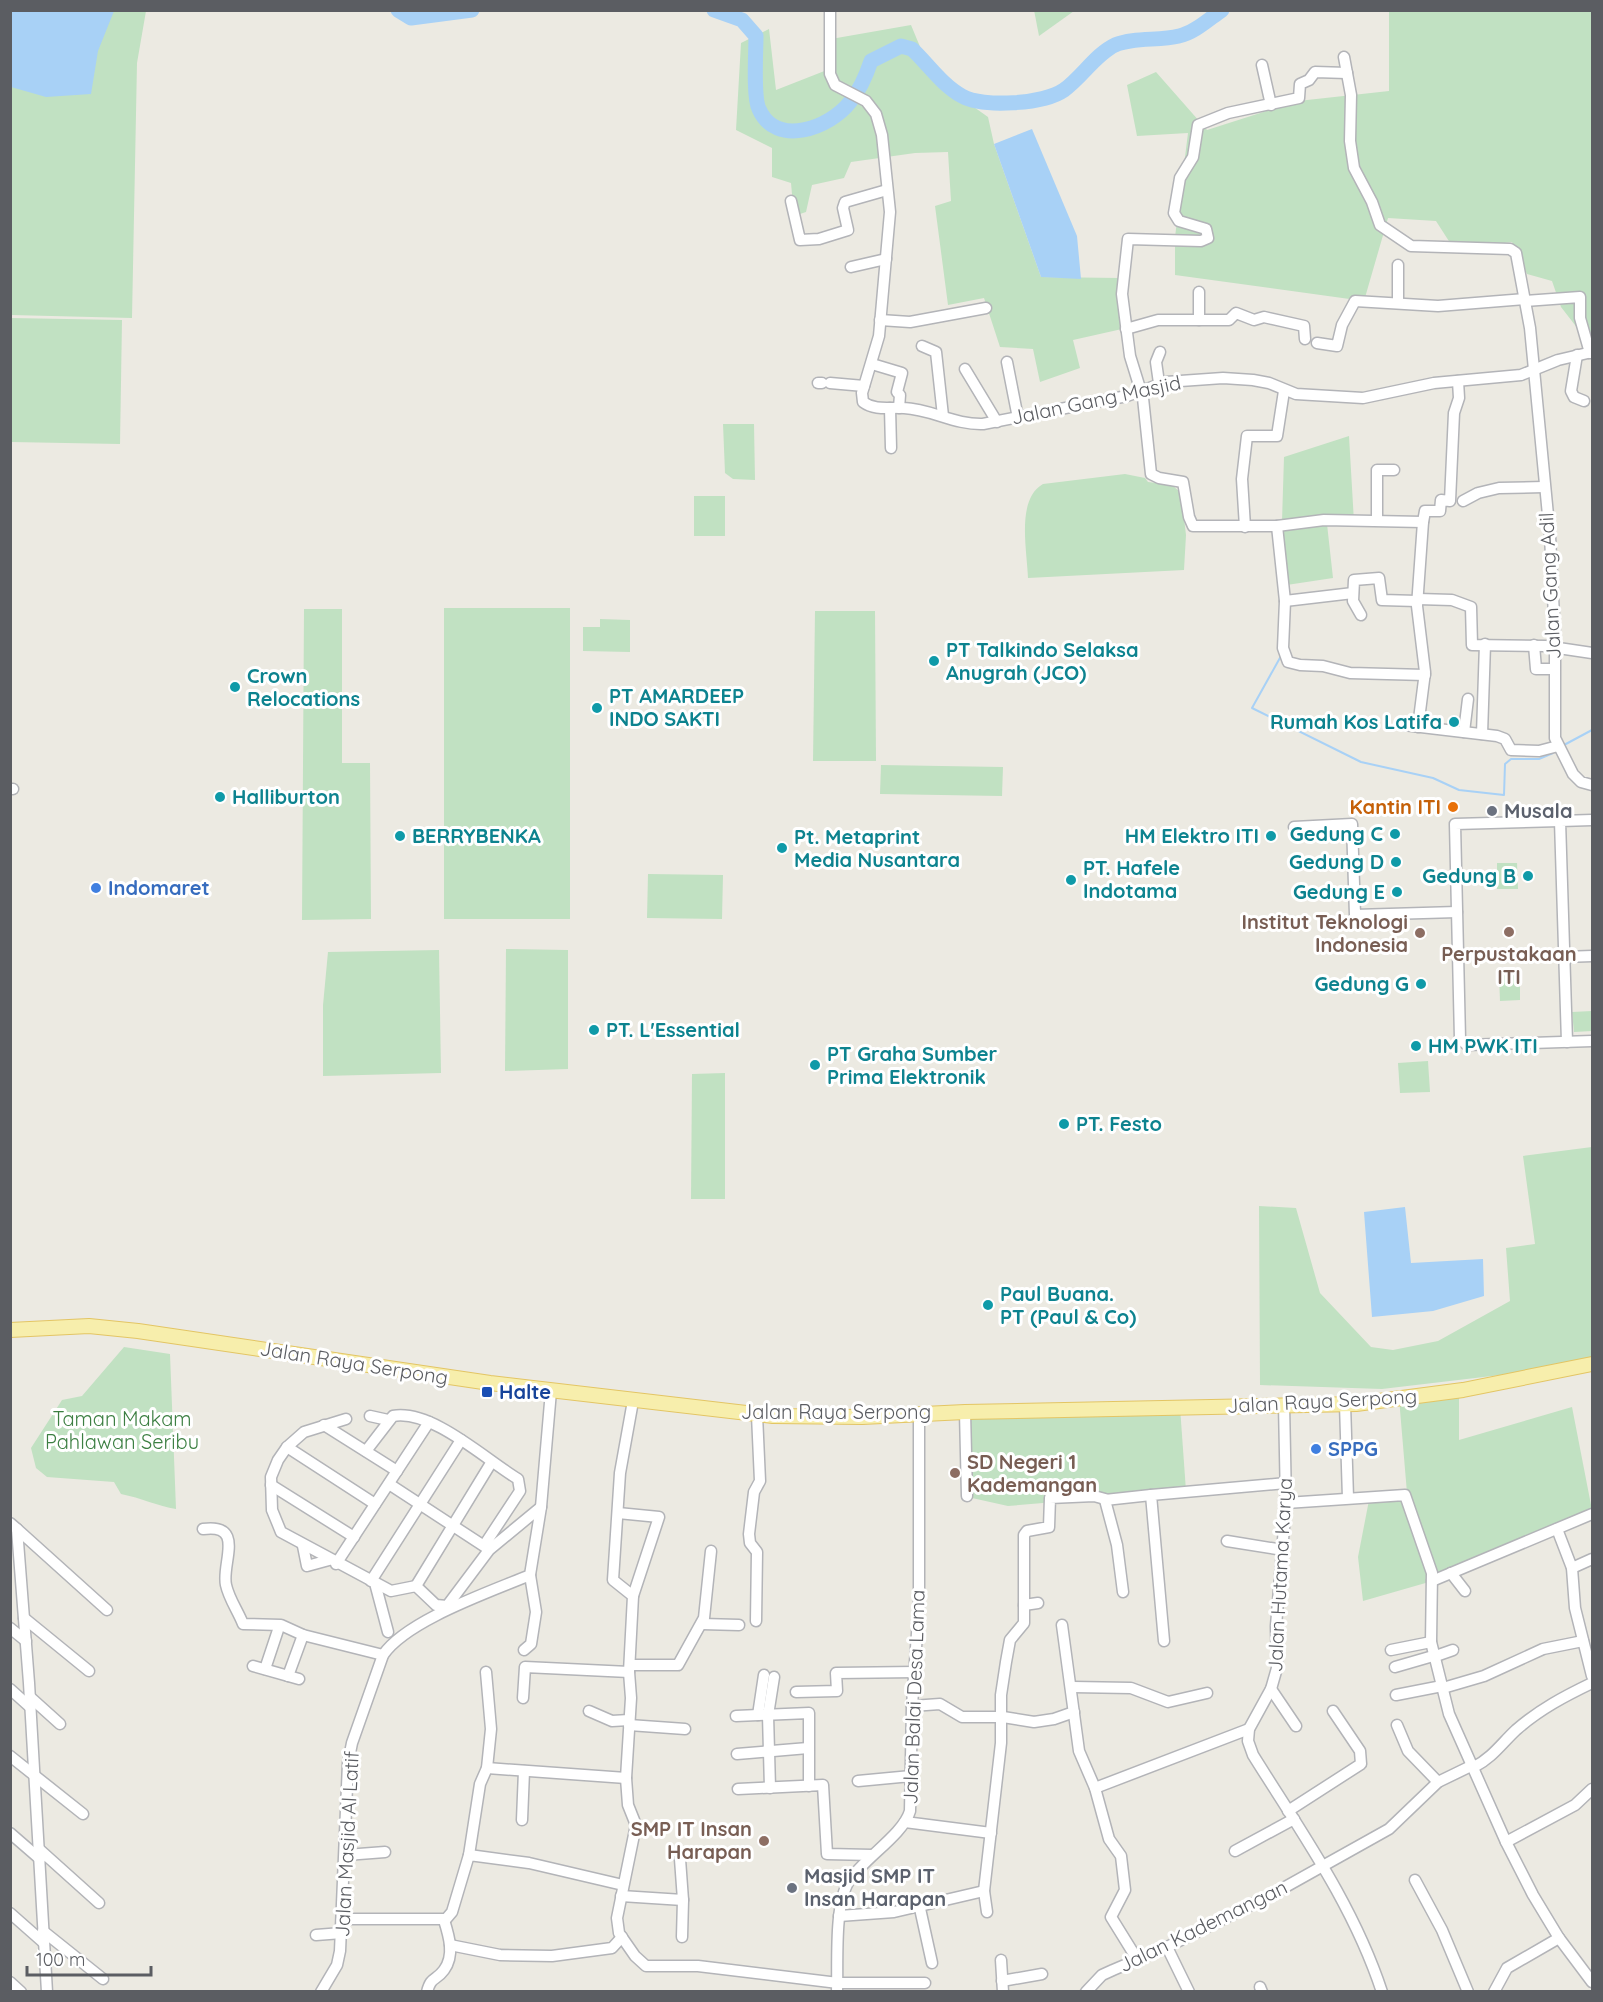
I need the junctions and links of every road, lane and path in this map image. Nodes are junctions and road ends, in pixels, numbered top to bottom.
1 (830, 10) edge
2 (1344, 57) dead end
3 (1262, 65) dead end
4 (1347, 73) junction
5 (1271, 105) junction
6 (886, 190) junction
7 (791, 201) dead end
8 (886, 258) junction
9 (1398, 265) dead end
10 (850, 267) dead end
11 (1199, 292) dead end
12 (1525, 300) junction
13 (1398, 303) junction
14 (986, 308) dead end
15 (880, 320) junction
16 (1199, 320) junction
17 (1126, 328) junction
18 (1305, 339) dead end
19 (1317, 343) dead end
20 (922, 346) dead end
21 (1160, 352) dead end
22 (1591, 353) edge
23 (1577, 355) junction
24 (1007, 362) dead end
25 (872, 364) junction
26 (965, 369) dead end
27 (1532, 371) junction
28 (1458, 381) junction
29 (823, 383) dead end
30 (1159, 383) junction
31 (864, 386) junction
32 (1284, 391) junction
33 (1142, 392) junction
34 (1584, 401) dead end
35 (894, 408) junction
36 (943, 416) junction
37 (1018, 418) junction
38 (997, 422) junction
39 (891, 448) dead end
40 (1394, 470) dead end
41 (1544, 487) junction
42 (1463, 501) dead end
43 (1377, 520) junction
44 (1423, 522) junction
45 (1277, 525) junction
46 (1245, 527) junction
47 (1353, 593) junction
48 (1417, 600) junction
49 (1285, 601) junction
50 (1361, 615) dead end
51 (1485, 644) junction
52 (1534, 645) junction
53 (1555, 648) junction
54 (1593, 653) edge
55 (1554, 669) junction
56 (1425, 675) junction
57 (1468, 699) dead end
58 (1404, 726) dead end
59 (1418, 727) junction
60 (1464, 732) junction
61 (1482, 734) junction
62 (1559, 749) junction
63 (1593, 785) edge
64 (1593, 820) edge
65 (1560, 821) junction
66 (1294, 827) dead end
67 (1456, 912) junction
68 (1593, 956) edge
69 (1564, 957) junction
70 (1593, 1041) edge
71 (1567, 1042) junction
72 (10, 1330) edge
73 (1593, 1364) edge
74 (551, 1391) junction
75 (633, 1401) junction
76 (1284, 1404) junction
77 (1345, 1404) junction
78 (965, 1412) junction
79 (919, 1413) junction
80 (757, 1415) junction
81 (370, 1416) dead end
82 (346, 1419) dead end
83 (388, 1420) junction
84 (429, 1422) junction
85 (324, 1425) junction
86 (461, 1440) junction
87 (287, 1448) junction
88 (366, 1451) junction
89 (491, 1463) junction
90 (397, 1471) junction
91 (1286, 1483) junction
92 (389, 1484) junction
93 (271, 1485) junction
94 (1151, 1495) junction
95 (967, 1496) dead end
96 (1348, 1498) junction
97 (1105, 1499) junction
98 (420, 1503) junction
99 (1286, 1503) junction
100 (375, 1504) junction
101 (541, 1507) junction
102 (618, 1513) junction
103 (1593, 1514) edge
104 (453, 1524) junction
105 (14, 1526) edge
106 (204, 1529) dead end
107 (1557, 1529) junction
108 (354, 1537) junction
109 (1227, 1541) dead end
110 (487, 1547) junction
111 (1283, 1550) junction
112 (711, 1551) dead end
113 (1593, 1559) edge
114 (333, 1562) junction
115 (10, 1568) edge
116 (1572, 1568) junction
117 (1451, 1573) junction
118 (530, 1575) junction
119 (21, 1576) junction
120 (1432, 1581) junction
121 (373, 1582) junction
122 (416, 1586) junction
123 (1465, 1591) dead end
124 (1123, 1592) dead end
125 (633, 1596) junction
126 (1038, 1604) dead end
127 (1024, 1605) junction
128 (107, 1610) dead end
129 (24, 1618) junction
130 (756, 1621) dead end
131 (702, 1624) junction
132 (739, 1625) dead end
133 (1062, 1625) dead end
134 (10, 1628) edge
135 (278, 1630) dead end
136 (388, 1632) dead end
137 (303, 1635) junction
138 (26, 1641) junction
139 (1164, 1641) dead end
140 (1431, 1641) junction
141 (1583, 1641) junction
142 (524, 1650) dead end
143 (1391, 1650) dead end
144 (1453, 1650) dead end
145 (383, 1655) junction
146 (1433, 1656) junction
147 (253, 1666) dead end
148 (1395, 1666) dead end
149 (265, 1669) junction
150 (629, 1669) junction
151 (89, 1671) dead end
152 (486, 1672) dead end
153 (916, 1672) junction
154 (769, 1676) dead end
155 (1593, 1676) edge
156 (1593, 1683) edge
157 (1072, 1687) junction
158 (1442, 1687) junction
159 (10, 1689) edge
160 (1271, 1689) junction
161 (796, 1692) dead end
162 (1207, 1693) dead end
163 (1396, 1695) dead end
164 (523, 1698) dead end
165 (30, 1702) junction
166 (912, 1706) junction
167 (589, 1711) dead end
168 (1333, 1711) dead end
169 (1074, 1712) junction
170 (763, 1715) junction
171 (736, 1716) dead end
172 (1003, 1717) junction
173 (629, 1722) junction
174 (60, 1724) dead end
175 (1397, 1725) dead end
176 (1296, 1726) dead end
177 (685, 1729) dead end
178 (1249, 1729) junction
179 (808, 1748) junction
180 (769, 1751) junction
181 (737, 1754) dead end
182 (10, 1756) edge
183 (1474, 1766) junction
184 (486, 1768) junction
185 (524, 1771) junction
186 (34, 1775) junction
187 (911, 1776) junction
188 (626, 1778) junction
189 (858, 1781) dead end
190 (1438, 1782) junction
191 (809, 1786) junction
192 (770, 1788) junction
193 (1095, 1788) junction
194 (738, 1789) dead end
195 (1593, 1789) edge
196 (82, 1814) dead end
197 (1291, 1815) junction
198 (522, 1820) dead end
199 (904, 1822) junction
200 (10, 1833) edge
201 (991, 1833) junction
202 (1506, 1842) junction
203 (1235, 1851) dead end
204 (385, 1852) dead end
205 (40, 1854) junction
206 (346, 1855) junction
207 (469, 1855) junction
208 (872, 1855) junction
209 (680, 1859) dead end
210 (1324, 1865) junction
211 (1415, 1880) dead end
212 (622, 1890) junction
213 (984, 1891) junction
214 (683, 1900) junction
215 (99, 1903) dead end
216 (919, 1904) junction
217 (10, 1912) edge
218 (987, 1912) dead end
219 (839, 1916) junction
220 (344, 1919) junction
221 (444, 1920) junction
222 (43, 1931) junction
223 (342, 1933) junction
224 (316, 1935) dead end
225 (622, 1937) junction
226 (682, 1937) dead end
227 (1559, 1938) junction
228 (44, 1943) junction
229 (450, 1945) junction
230 (1167, 1947) junction
231 (1137, 1959) junction
232 (1001, 1960) dead end
233 (932, 1963) dead end
234 (1042, 1974) dead end
235 (102, 1979) dead end
236 (10, 1982) edge
237 (1593, 1982) edge
238 (925, 1983) dead end
239 (1002, 1986) edge
240 (837, 1987) edge
241 (21, 1992) edge
242 (47, 1992) edge
243 (321, 1992) edge
244 (427, 1992) edge
245 (1086, 1992) edge
246 (1190, 1992) edge
247 (1382, 1992) edge
248 (1468, 1992) edge
249 (1494, 1992) edge

1 - 6 street
2 - 4 street
3 - 5 street
4 - 5 street
4 - 12 street, Jalan Gang Adil
5 - 17 street
6 - 7 street
6 - 8 street
8 - 10 street
8 - 15 street
9 - 13 street
11 - 16 street
12 - 13 street
12 - 22 street
12 - 27 street, Jalan Gang Adil
13 - 19 street
14 - 15 street
15 - 25 street
16 - 17 street
16 - 18 street
17 - 33 street
20 - 36 street
21 - 30 street
22 - 23 street, Jalan Gang Masjid
23 - 27 street, Jalan Gang Masjid
23 - 34 street
24 - 37 street
25 - 31 street
25 - 35 street
26 - 38 street
27 - 28 street, Jalan Gang Masjid
27 - 41 street, Jalan Gang Adil
28 - 32 street, Jalan Gang Masjid
28 - 44 street
29 - 31 street
30 - 32 street, Jalan Gang Masjid
30 - 33 street, Jalan Gang Masjid
31 - 35 street, Jalan Gang Masjid
32 - 46 street
33 - 37 street, Jalan Gang Masjid
33 - 46 street
35 - 36 street, Jalan Gang Masjid
35 - 39 street
36 - 38 street, Jalan Gang Masjid
37 - 38 street, Jalan Gang Masjid
40 - 43 street
41 - 42 street
41 - 53 street, Jalan Gang Adil
43 - 44 street
43 - 45 street
44 - 48 street
45 - 46 street
45 - 49 street
47 - 48 street
47 - 49 street
47 - 50 street
48 - 51 street
48 - 56 street
49 - 56 street
51 - 52 street
51 - 61 street
52 - 53 street
52 - 55 street
53 - 54 street
53 - 55 street, Jalan Gang Adil
55 - 62 street, Jalan Gang Adil
56 - 59 street
57 - 60 street
58 - 59 street
59 - 60 street
60 - 61 street
61 - 62 street
62 - 63 street, Jalan Gang Adil
64 - 65 street
65 - 67 street
65 - 69 street
66 - 67 street
67 - 71 street
68 - 69 street
69 - 71 street
70 - 71 street
72 - 74 main road, Jalan Raya Serpong
73 - 77 main road, Jalan Raya Serpong
74 - 75 main road, Jalan Raya Serpong
74 - 101 street
75 - 80 main road, Jalan Raya Serpong
75 - 102 street
76 - 77 main road, Jalan Raya Serpong
76 - 78 main road, Jalan Raya Serpong
76 - 91 street, Jalan Hutama Karya
77 - 96 street
78 - 79 main road, Jalan Raya Serpong
78 - 95 street
79 - 80 main road, Jalan Raya Serpong
79 - 153 street, Jalan Balai Desa Lama
80 - 130 street
81 - 83 street
82 - 85 street
83 - 84 street
83 - 88 street
84 - 86 street
84 - 90 street
85 - 87 street
85 - 88 street
86 - 89 street
86 - 98 street
87 - 93 street
87 - 100 street
88 - 90 street
89 - 104 street
89 - 110 street
90 - 92 street
91 - 94 street
91 - 99 street, Jalan Hutama Karya
92 - 98 street
92 - 100 street
93 - 108 street
93 - 114 street
94 - 97 street
94 - 139 street
96 - 99 street
96 - 120 street
97 - 124 street
97 - 127 street
98 - 104 street
98 - 121 street
99 - 111 street, Jalan Hutama Karya
100 - 108 street
101 - 110 street
101 - 118 street
102 - 125 street
102 - 125 street
103 - 107 street
104 - 110 street
104 - 122 street
105 - 119 street
105 - 128 street
106 - 137 street
107 - 116 street
107 - 117 street
108 - 114 street
109 - 111 street
110 - 122 street
111 - 160 street, Jalan Hutama Karya
112 - 131 street
113 - 116 street
114 - 121 street
115 - 119 street
116 - 141 street
117 - 120 street
117 - 123 street
118 - 142 street
118 - 145 street, Jalan Masjid Al Latif
119 - 129 street
120 - 140 street
121 - 122 street
121 - 136 street
125 - 150 street
126 - 127 street
127 - 172 street
129 - 138 street
129 - 151 street
131 - 132 street
131 - 150 street
133 - 157 street
134 - 138 street
135 - 149 street
137 - 145 street
137 - 149 street
138 - 165 street
140 - 143 street
140 - 146 street
141 - 155 street
141 - 158 street
144 - 146 street
145 - 206 street, Jalan Masjid Al Latif
146 - 148 street
146 - 158 street
147 - 149 street
150 - 164 street
150 - 173 street
152 - 184 street
153 - 161 street
153 - 166 street, Jalan Balai Desa Lama
154 - 170 street
156 - 183 street, Jalan Kademangan
157 - 162 street
157 - 169 street
158 - 163 street
158 - 183 street
159 - 165 street
160 - 176 street
160 - 178 street, Jalan Hutama Karya
165 - 174 street
165 - 186 street
166 - 172 street
166 - 187 street, Jalan Balai Desa Lama
167 - 173 street
168 - 197 street
169 - 172 street
169 - 193 street
170 - 171 street
170 - 179 street
170 - 180 street
172 - 201 street
173 - 177 street
173 - 188 street
175 - 190 street
178 - 193 street
178 - 197 street
179 - 180 street
179 - 191 street
180 - 181 street
180 - 192 street
182 - 186 street
183 - 190 street, Jalan Kademangan
183 - 202 street
184 - 185 street
184 - 207 street
185 - 188 street
185 - 198 street
186 - 196 street
186 - 205 street
187 - 189 street
187 - 199 street, Jalan Balai Desa Lama
188 - 212 street
190 - 210 street, Jalan Kademangan
191 - 192 street
191 - 208 street
192 - 194 street
193 - 231 street
195 - 202 street
197 - 203 street
197 - 210 street
199 - 201 street
199 - 208 street, Jalan Balai Desa Lama
200 - 205 street
201 - 213 street
202 - 227 street
204 - 206 street
205 - 215 street
205 - 222 street
206 - 220 street, Jalan Masjid Al Latif
207 - 212 street
207 - 221 street
208 - 219 street, Jalan Balai Desa Lama
209 - 214 street
210 - 230 street, Jalan Kademangan
210 - 247 street
211 - 248 street
212 - 214 street
212 - 225 street
213 - 216 street
213 - 218 street
214 - 226 street
216 - 219 street
216 - 233 street
217 - 228 street
219 - 240 street, Jalan Balai Desa Lama
220 - 221 street
220 - 223 street, Jalan Masjid Al Latif
221 - 229 street
222 - 228 street
222 - 235 street
223 - 224 street
223 - 243 street, Jalan Masjid Al Latif
225 - 229 street
225 - 240 street
227 - 237 street
227 - 249 street
228 - 242 street
229 - 244 street
230 - 231 street, Jalan Kademangan
230 - 246 street
231 - 245 street, Jalan Kademangan
232 - 239 street
234 - 239 street
236 - 241 street
238 - 240 street

